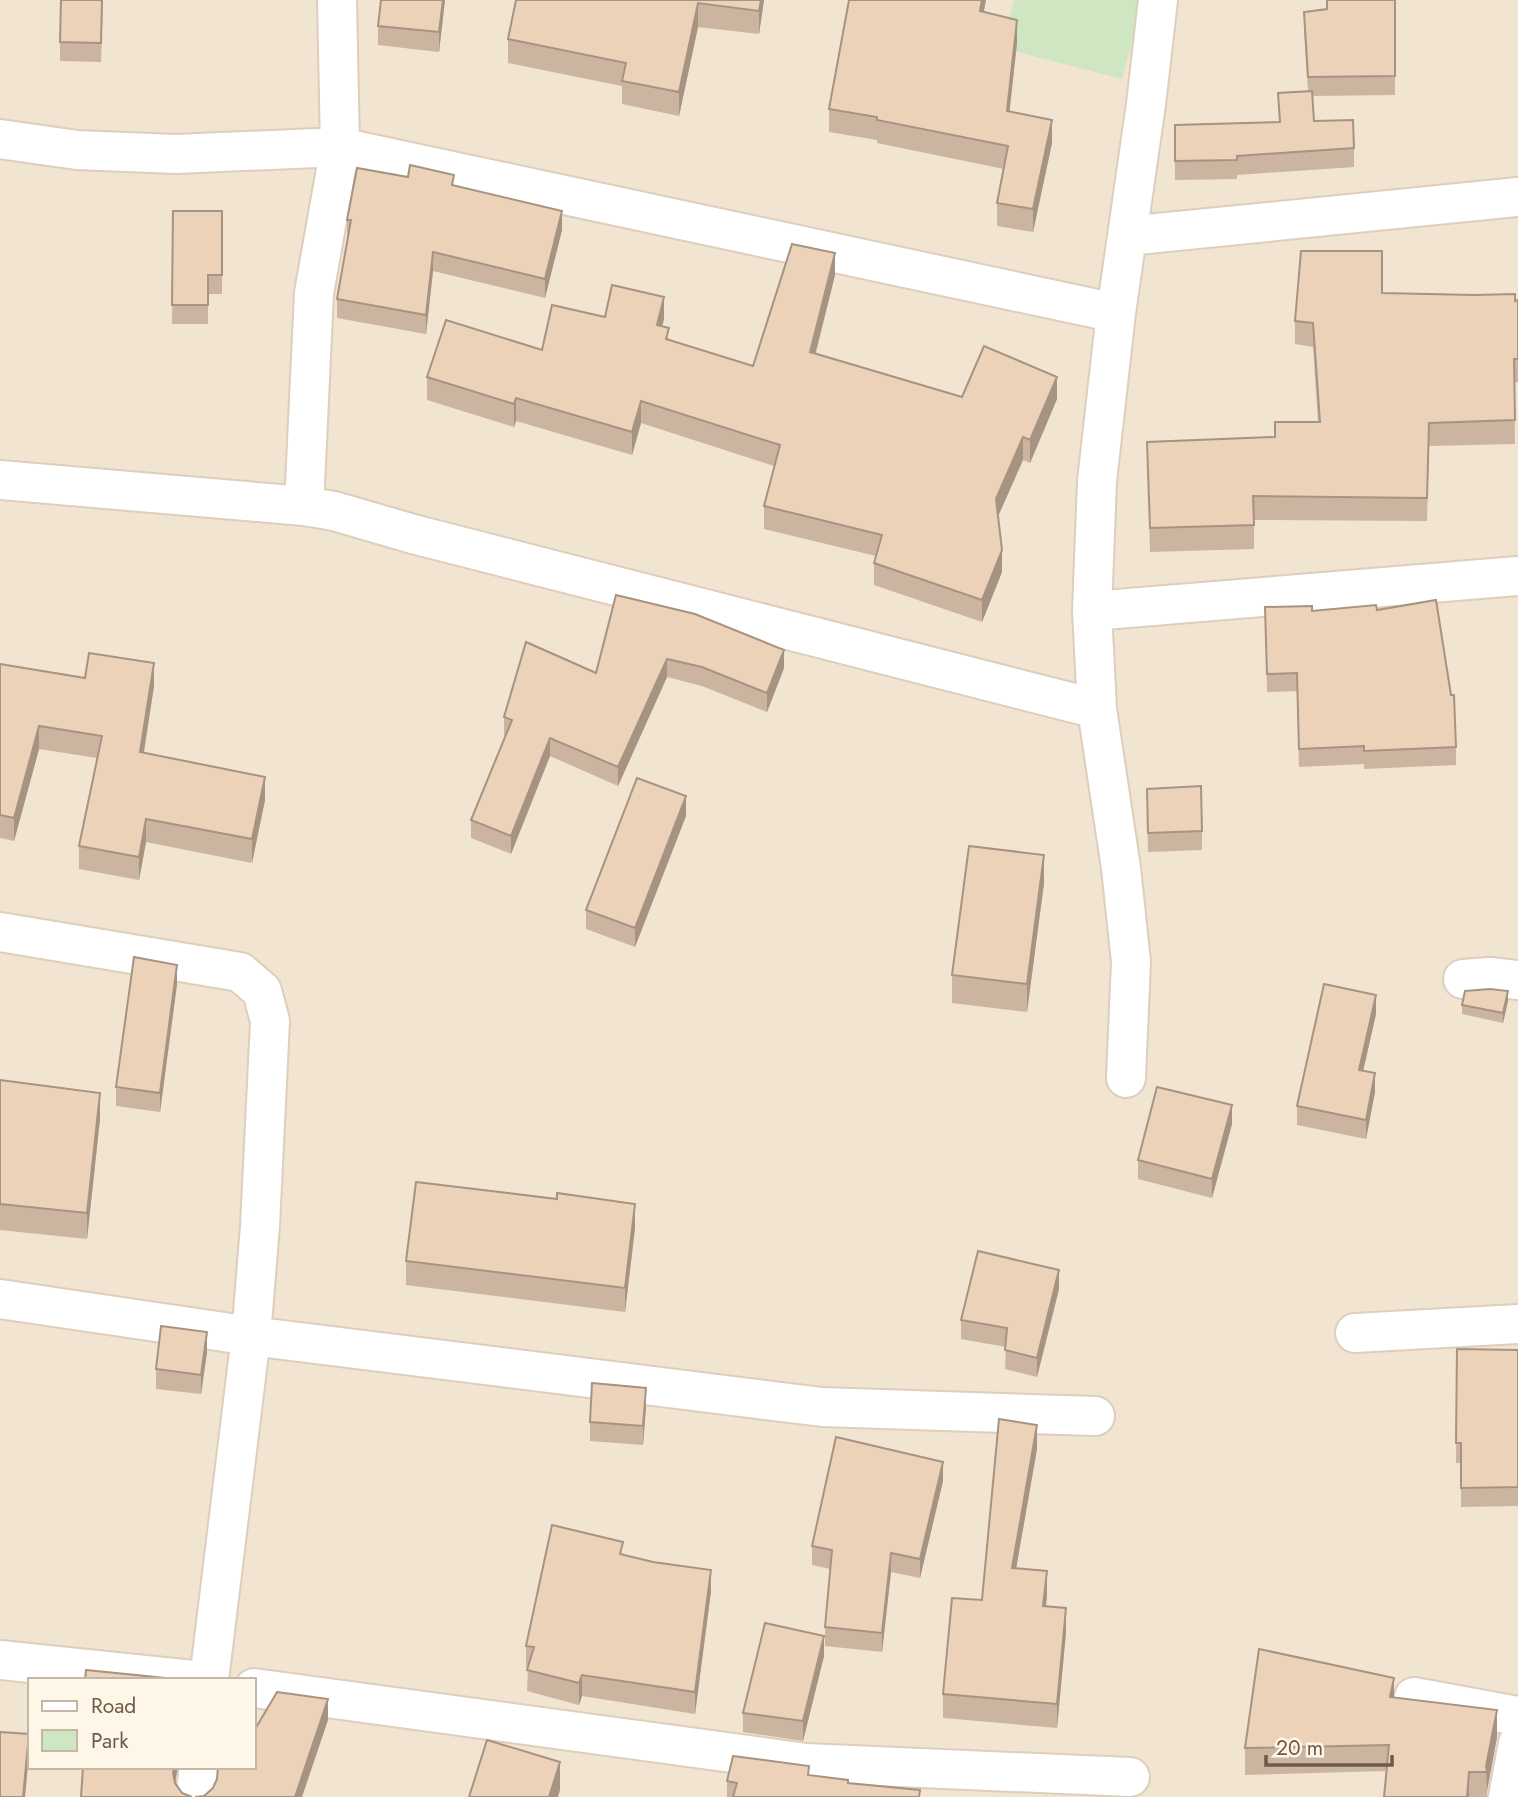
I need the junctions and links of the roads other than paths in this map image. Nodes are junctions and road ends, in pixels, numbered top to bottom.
1 (337, 0) edge
2 (1158, 0) edge
3 (0, 139) edge
4 (340, 147) junction
5 (1518, 197) edge
6 (1127, 236) junction
7 (1116, 313) junction
8 (0, 480) edge
9 (304, 506) junction
10 (1518, 576) edge
11 (1092, 611) junction
12 (1097, 709) junction
13 (0, 932) edge
14 (1463, 979) dead end
15 (1518, 979) edge
16 (1126, 1078) dead end
17 (0, 1299) edge
18 (1518, 1324) edge
19 (1355, 1334) dead end
20 (251, 1336) junction
21 (1095, 1416) dead end
22 (0, 1660) edge
23 (174, 1678) edge
24 (209, 1678) edge
25 (256, 1688) edge
26 (1414, 1697) edge
27 (1518, 1716) edge
28 (1518, 1742) edge
29 (199, 1769) edge
30 (1130, 1777) dead end
31 (195, 1797) edge
32 (1508, 1797) edge

1 - 4 street
2 - 6 street
3 - 4 street
4 - 7 street
4 - 9 street
5 - 6 street
6 - 7 street
7 - 11 street
8 - 9 street
9 - 12 street
10 - 11 street
11 - 12 street
12 - 16 street
13 - 20 street
14 - 15 street
17 - 20 street
18 - 19 street
20 - 21 street
20 - 24 street
22 - 23 street
25 - 30 street
26 - 27 street
28 - 32 street
29 - 31 street

